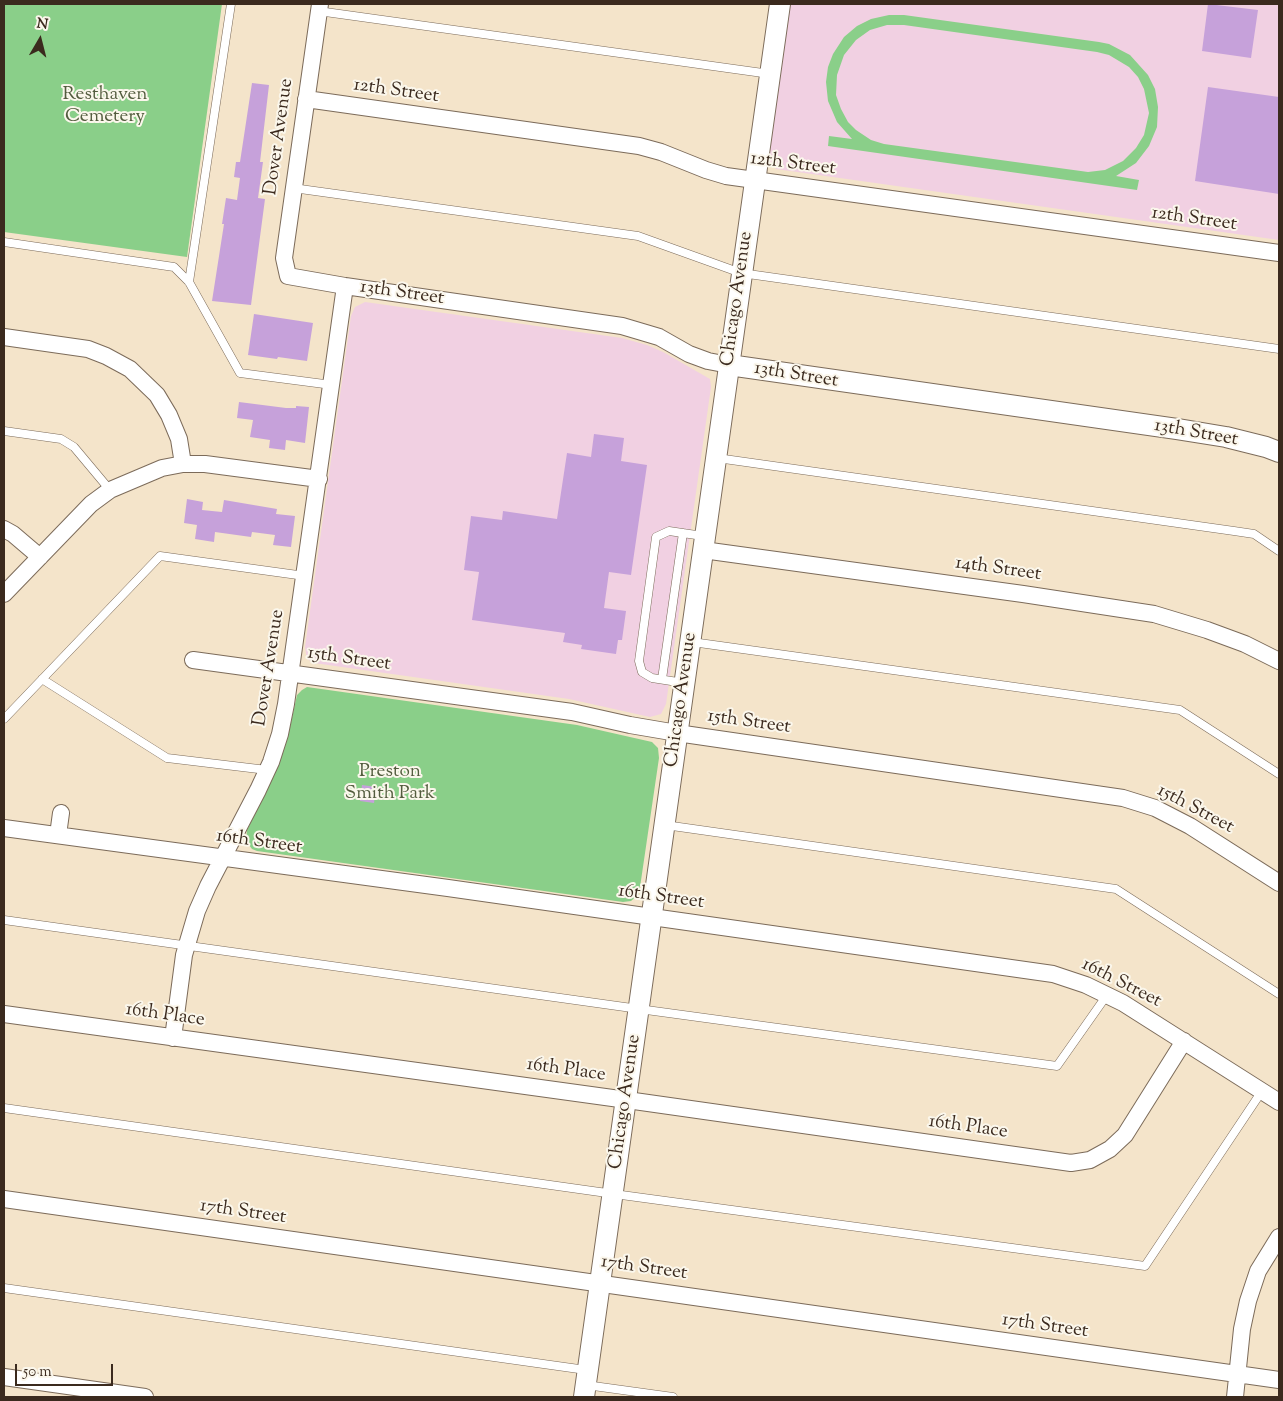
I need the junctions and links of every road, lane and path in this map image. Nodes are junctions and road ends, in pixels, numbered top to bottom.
1 (231, 4) edge
2 (780, 4) edge
3 (319, 8) edge
4 (770, 74) junction
5 (306, 100) junction
6 (755, 180) junction
7 (293, 188) junction
8 (4, 242) edge
9 (1279, 253) edge
10 (742, 273) junction
11 (288, 276) joint
12 (189, 282) junction
13 (345, 286) junction
14 (4, 336) edge
15 (1279, 349) edge
16 (729, 365) junction
17 (332, 385) junction
18 (4, 431) edge
19 (1279, 452) edge
20 (716, 457) junction
21 (183, 464) junction
22 (319, 479) junction
23 (110, 490) junction
24 (4, 529) edge
25 (683, 533) junction
26 (704, 543) junction
27 (1279, 551) edge
28 (40, 557) junction
29 (305, 576) junction
30 (4, 594) edge
31 (690, 642) junction
32 (193, 660) dead end
33 (1279, 661) edge
34 (290, 672) junction
35 (42, 679) junction
36 (662, 679) junction
37 (684, 683) junction
38 (4, 719) edge
39 (677, 733) junction
40 (267, 770) junction
41 (1279, 774) edge
42 (61, 813) dead end
43 (665, 825) junction
44 (4, 828) edge
45 (58, 835) junction
46 (223, 858) junction
47 (1279, 883) edge
48 (652, 917) junction
49 (4, 920) edge
50 (187, 945) junction
51 (1279, 994) edge
52 (1107, 995) junction
53 (639, 1009) junction
54 (4, 1014) edge
55 (173, 1038) junction
56 (1184, 1041) junction
57 (1262, 1091) junction
58 (627, 1100) junction
59 (1279, 1102) edge
60 (4, 1108) edge
61 (614, 1194) junction
62 (4, 1199) edge
63 (1279, 1237) edge
64 (601, 1283) junction
65 (4, 1288) edge
66 (1238, 1374) junction
67 (4, 1377) edge
68 (1279, 1380) edge
69 (586, 1384) edge
70 (145, 1397) edge
71 (673, 1397) edge
72 (1235, 1397) edge

1 - 12 lane
2 - 4 street, Chicago Avenue
3 - 4 lane
3 - 5 street, Dover Avenue
4 - 6 street, Chicago Avenue
5 - 6 street, 12th Street
5 - 7 street, Dover Avenue
6 - 9 street, 12th Street
6 - 10 street, Chicago Avenue
7 - 10 lane
7 - 11 street, Dover Avenue
8 - 12 lane
10 - 15 lane
10 - 16 street, Chicago Avenue
11 - 13 street, 13th Street
12 - 17 lane
13 - 16 street, 13th Street
13 - 17 street, Dover Avenue
14 - 21 street
16 - 19 street, 13th Street
16 - 20 street, Chicago Avenue
17 - 22 street, Dover Avenue
18 - 23 lane
20 - 26 street, Chicago Avenue
20 - 27 lane
21 - 22 street
21 - 23 street
22 - 29 street, Dover Avenue
23 - 28 street
24 - 28 street
25 - 26 lane
25 - 36 lane
25 - 36 lane
26 - 31 street, Chicago Avenue
26 - 33 street, 14th Street
28 - 30 street
29 - 34 street, Dover Avenue
29 - 35 lane
31 - 37 street, Chicago Avenue
31 - 41 lane
32 - 34 street, 15th Street
34 - 39 street, 15th Street
34 - 40 street, Dover Avenue
35 - 38 lane
35 - 40 lane
36 - 37 lane
37 - 39 street, Chicago Avenue
39 - 43 street, Chicago Avenue
39 - 47 street, 15th Street
40 - 46 street, Dover Avenue
42 - 45 street
43 - 48 street, Chicago Avenue
43 - 51 lane
44 - 45 street, 16th Street
45 - 46 street, 16th Street
46 - 48 street, 16th Street
46 - 50 street, Dover Avenue
48 - 52 street, 16th Street
48 - 53 street, Chicago Avenue
49 - 50 lane
50 - 53 lane
50 - 55 street, Dover Avenue
52 - 53 lane
52 - 56 street, 16th Street
53 - 58 street, Chicago Avenue
54 - 55 street, 16th Place
55 - 58 street, 16th Place
56 - 57 street, 16th Street
56 - 58 street, 16th Place
57 - 59 street, 16th Street
57 - 61 lane
58 - 61 street, Chicago Avenue
60 - 61 lane
61 - 64 street, Chicago Avenue
62 - 64 street, 17th Street
63 - 66 street
64 - 66 street, 17th Street
64 - 69 street, Chicago Avenue
65 - 69 lane
66 - 68 street, 17th Street
66 - 72 street
67 - 70 street
69 - 71 lane

